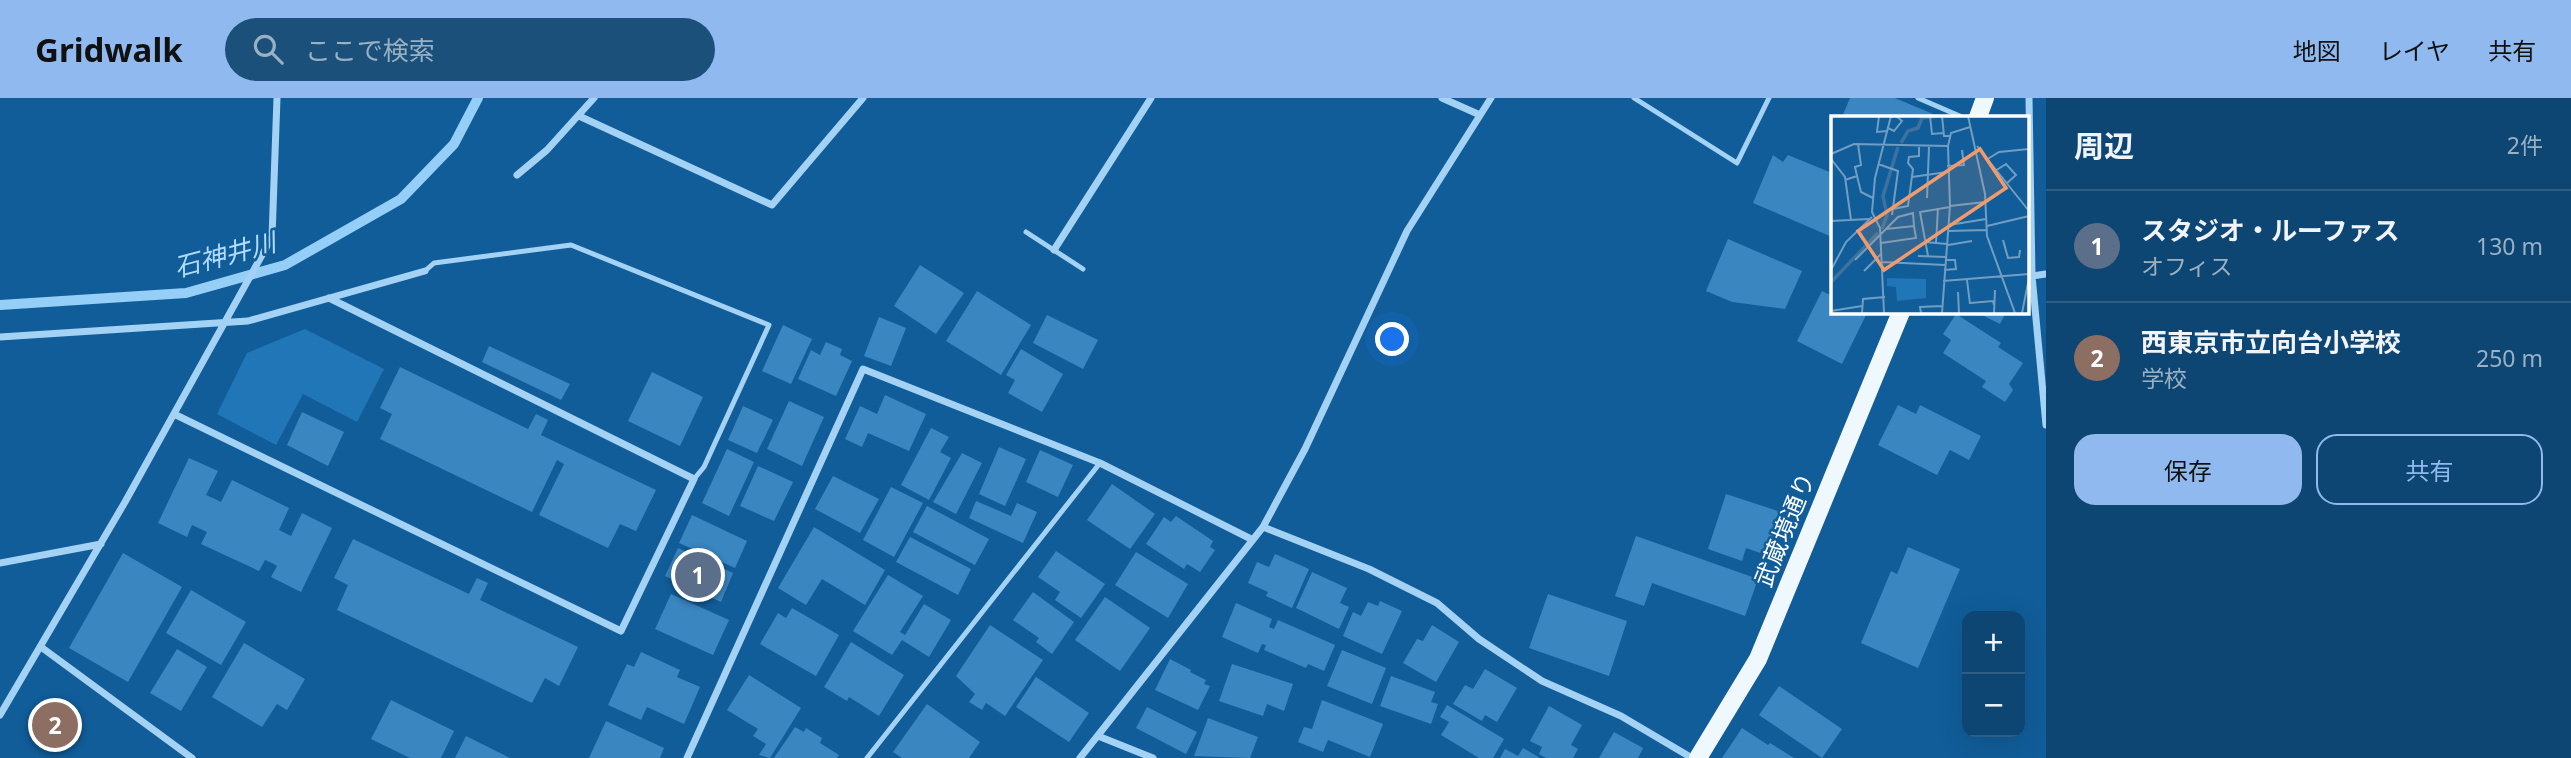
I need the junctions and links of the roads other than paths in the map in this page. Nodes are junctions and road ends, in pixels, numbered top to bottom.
1 (277, 98) edge
2 (594, 98) edge
3 (863, 98) edge
4 (1151, 98) edge
5 (1442, 98) edge
6 (1491, 98) edge
7 (1634, 98) edge
8 (1769, 98) edge
9 (1918, 98) edge
10 (1985, 98) edge
11 (2029, 98) edge
12 (1480, 115) junction
13 (579, 116) junction
14 (1960, 116) edge
15 (1978, 116) edge
16 (517, 175) dead end
17 (1026, 232) dead end
18 (1054, 250) junction
19 (1083, 269) dead end
20 (425, 271) joint
21 (2046, 274) edge
22 (2032, 276) junction
23 (329, 298) junction
24 (1900, 313) edge
25 (224, 325) junction
26 (0, 337) edge
27 (174, 414) junction
28 (2046, 425) edge
29 (1100, 463) junction
30 (694, 479) junction
31 (1263, 527) junction
32 (1253, 540) junction
33 (101, 544) junction
34 (0, 563) edge
35 (41, 647) junction
36 (0, 715) edge
37 (1098, 736) junction
38 (691, 756) edge
39 (192, 758) edge
40 (867, 758) edge
41 (1080, 758) edge
42 (1153, 758) edge
43 (1692, 758) edge
44 (1698, 758) edge

1 - 25 street
2 - 13 street
3 - 13 street
4 - 18 street
5 - 12 street
6 - 12 street
7 - 8 lane
9 - 14 lane
10 - 15 main road
11 - 22 street
12 - 31 street
13 - 16 street
17 - 18 lane
18 - 19 lane
20 - 23 street
20 - 30 lane
21 - 22 street
22 - 28 street
23 - 25 street
23 - 30 street
24 - 44 main road, 武蔵境通り
25 - 26 street
25 - 27 street
27 - 30 street
27 - 33 street
29 - 32 street
29 - 38 street
29 - 40 lane
31 - 32 street
31 - 43 street
32 - 37 street
33 - 34 street
33 - 35 street
35 - 36 street
35 - 39 street
37 - 41 street
37 - 42 street

